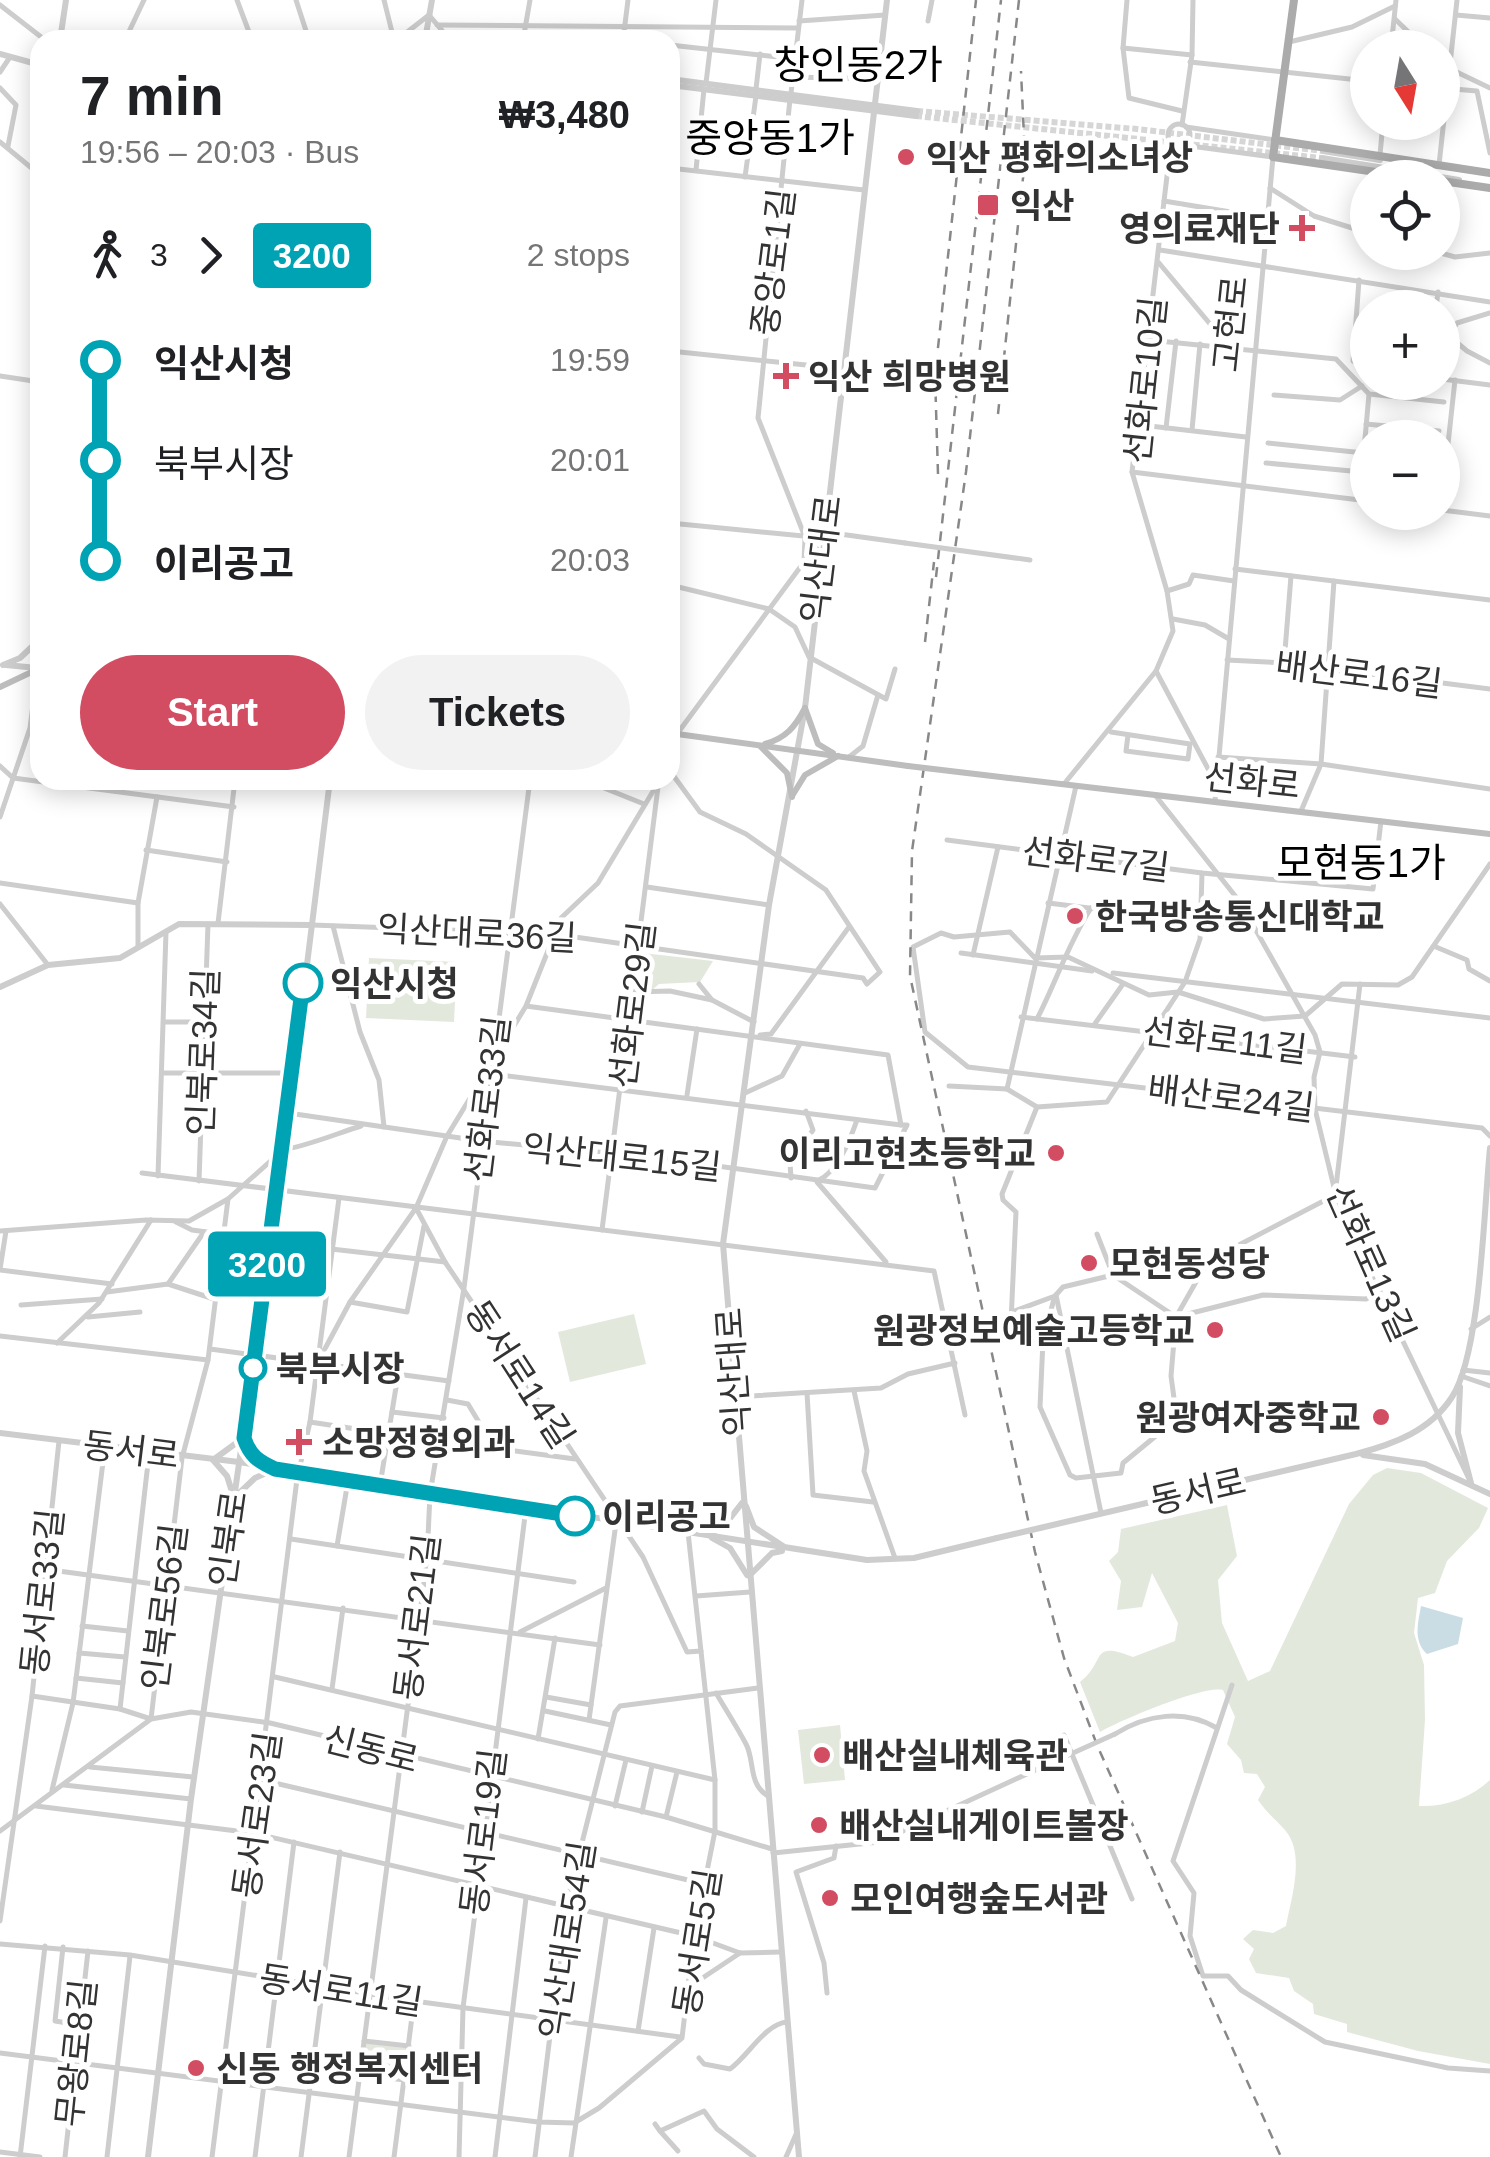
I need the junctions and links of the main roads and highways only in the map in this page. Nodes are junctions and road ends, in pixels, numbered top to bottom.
1 (1294, 0) edge
2 (1275, 140) junction
3 (1320, 154) junction
4 (1350, 161) edge
5 (1490, 174) edge
6 (1460, 183) edge
7 (1490, 187) edge
8 (30, 672) edge
9 (0, 687) edge
10 (680, 735) edge
11 (759, 746) junction
12 (838, 756) junction
13 (1490, 834) edge

1 - 2 main road, 고현로
2 - 3 main road
2 - 3 main road, 고현로
3 - 4 main road
3 - 5 main road
6 - 7 main road
8 - 9 main road
10 - 11 main road
11 - 12 main road
11 - 12 main road
11 - 12 main road
12 - 13 main road, 선화로, bridge

